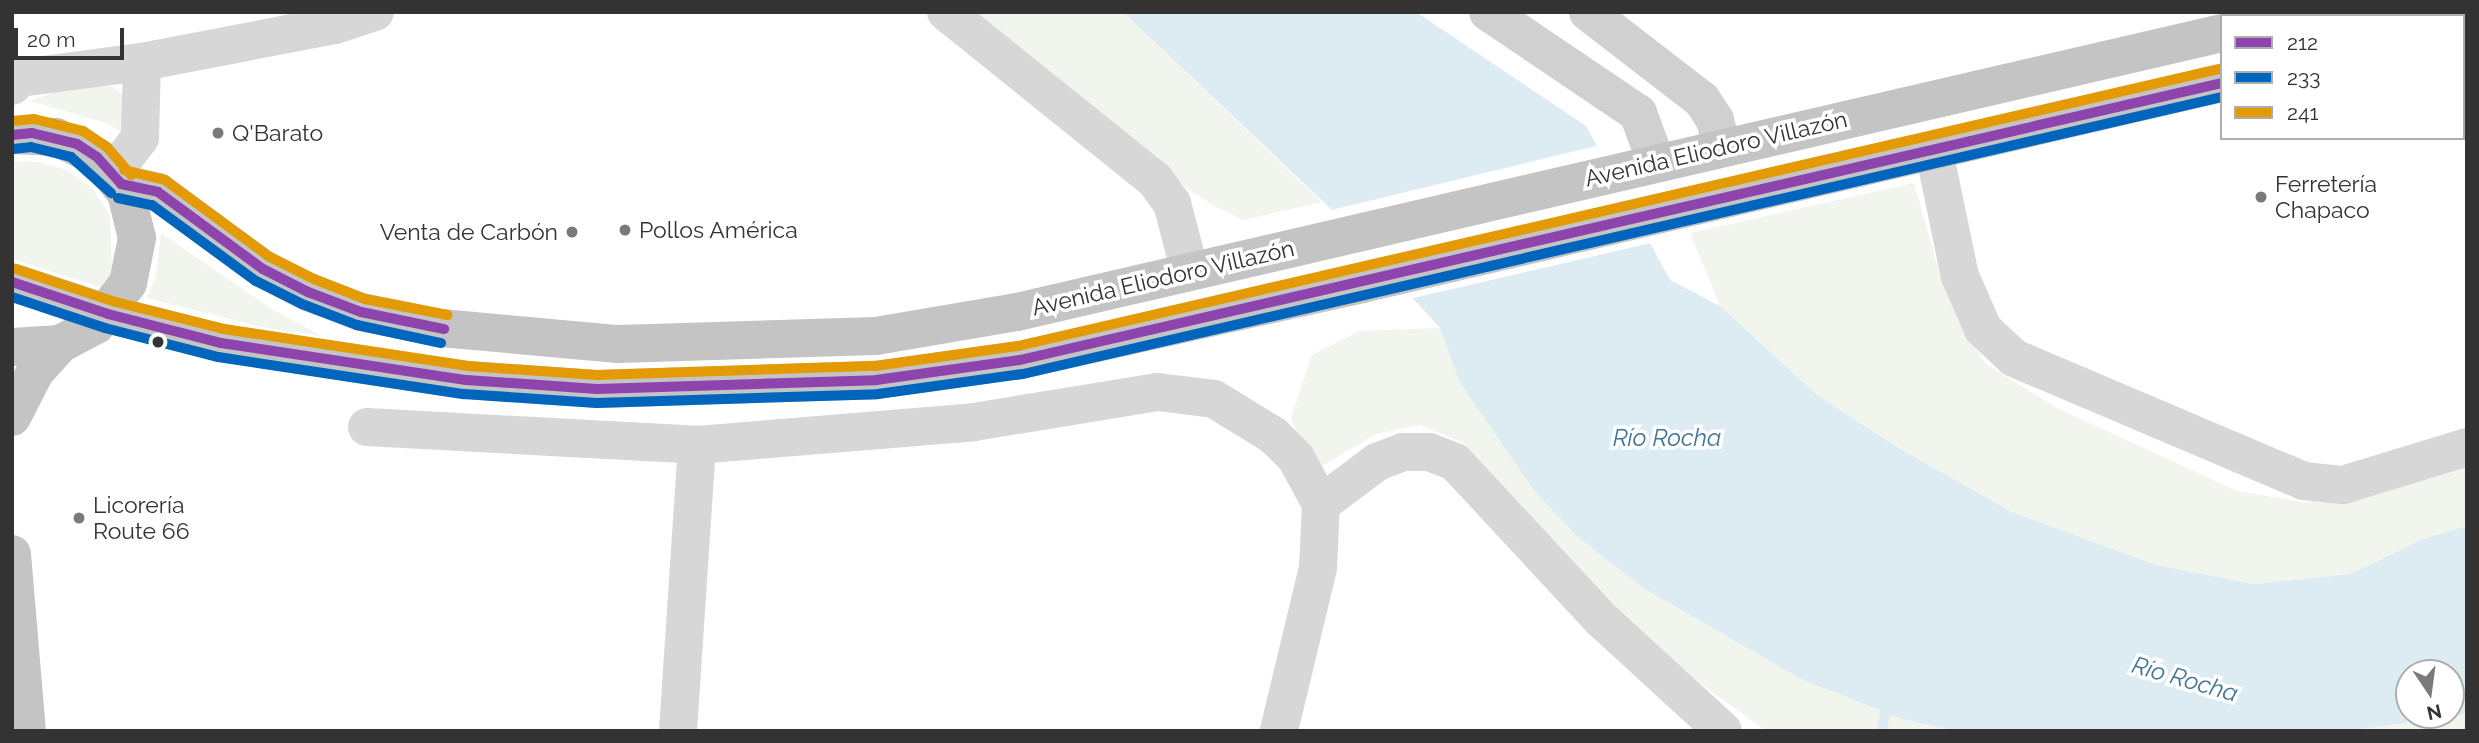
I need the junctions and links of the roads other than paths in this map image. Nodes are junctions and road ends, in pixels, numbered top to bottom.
1 (375, 12) edge
2 (946, 12) edge
3 (1488, 12) edge
4 (1588, 12) edge
5 (2220, 33) edge
6 (142, 62) junction
7 (15, 80) edge
8 (2220, 83) edge
9 (12, 135) edge
10 (1722, 148) junction
11 (1934, 150) junction
12 (1647, 164) junction
13 (117, 178) junction
14 (1190, 272) junction
15 (12, 282) edge
16 (108, 314) junction
17 (60, 344) junction
18 (12, 347) edge
19 (12, 417) edge
20 (367, 427) dead end
21 (697, 445) junction
22 (2467, 447) edge
23 (1321, 504) junction
24 (12, 554) edge
25 (27, 731) edge
26 (678, 731) edge
27 (1279, 731) edge
28 (1723, 731) edge

1 - 6 street
2 - 14 street
3 - 12 street
4 - 10 street
5 - 10 highway, Avenida Eliodoro Villazón
6 - 7 street
6 - 13 street
8 - 11 highway, Avenida Eliodoro Villazón
9 - 13 highway
10 - 12 highway, Avenida Eliodoro Villazón
11 - 16 highway, Avenida Eliodoro Villazón
11 - 22 street
12 - 14 highway, Avenida Eliodoro Villazón
13 - 14 highway, Avenida Eliodoro Villazón
13 - 16 highway
15 - 16 highway, Avenida Eliodoro Villazón
16 - 17 highway
17 - 18 highway
17 - 19 highway
20 - 21 street
21 - 23 street
21 - 26 street
23 - 27 street
23 - 28 street
24 - 25 highway

